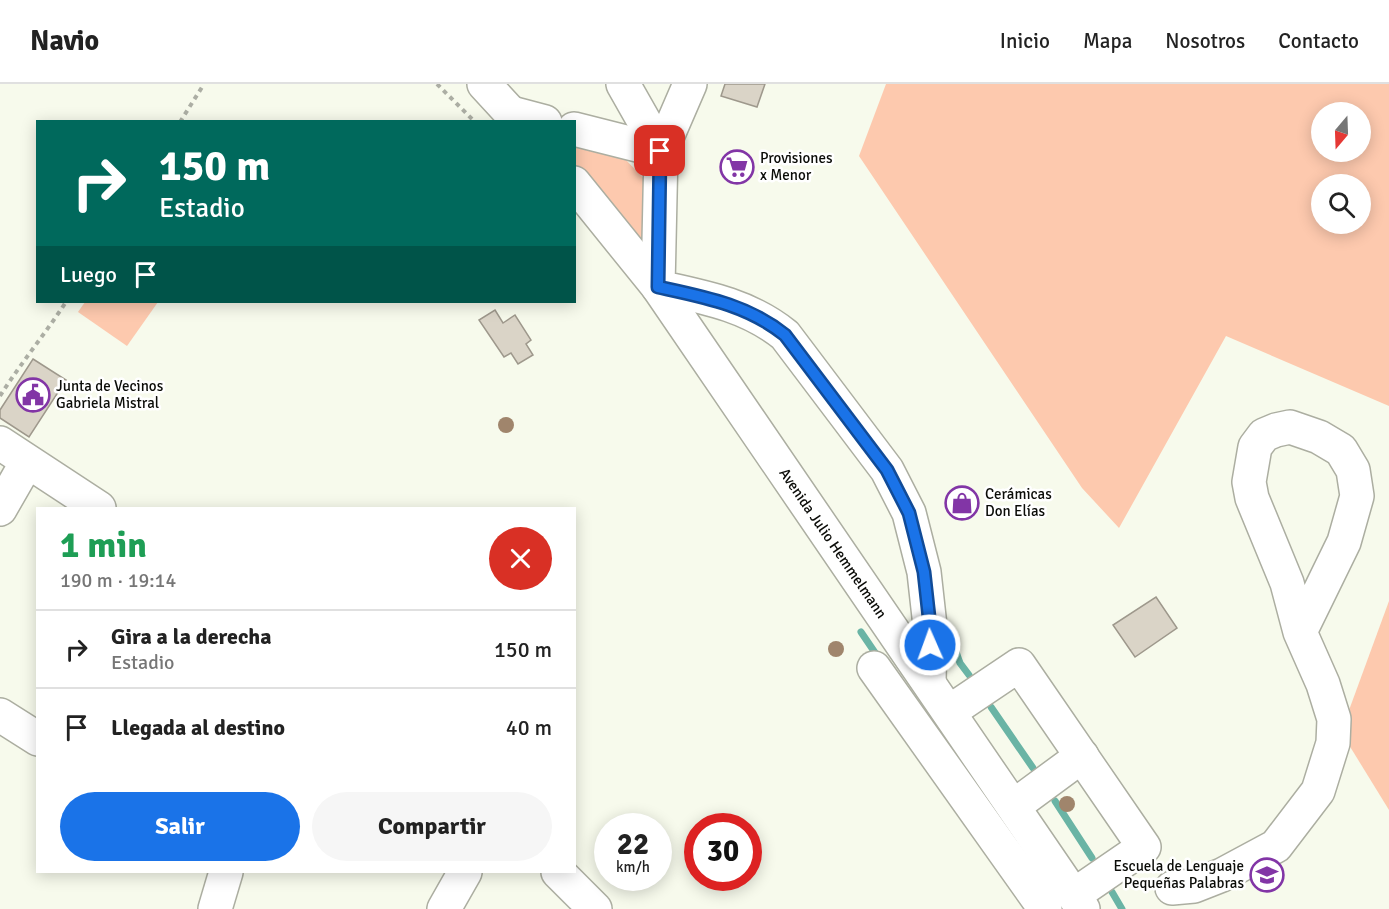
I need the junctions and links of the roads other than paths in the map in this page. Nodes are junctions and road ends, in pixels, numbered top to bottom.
1 (484, 84) edge
2 (623, 84) edge
3 (690, 84) edge
4 (515, 117) edge
5 (533, 120) edge
6 (576, 130) edge
7 (660, 151) junction
8 (576, 185) edge
9 (658, 287) junction
10 (0, 443) edge
11 (27, 462) junction
12 (97, 507) edge
13 (0, 509) edge
14 (1300, 632) junction
15 (874, 668) dead end
16 (929, 682) junction
17 (949, 712) junction
18 (0, 715) edge
19 (36, 738) edge
20 (1082, 756) junction
21 (1014, 806) junction
22 (1144, 846) junction
23 (226, 873) edge
24 (464, 873) edge
25 (559, 873) edge
26 (1036, 893) edge
27 (1078, 902) edge
28 (215, 909) edge
29 (444, 909) edge
30 (595, 909) edge

1 - 4 main road
2 - 7 main road
3 - 7 main road
4 - 5 main road
6 - 7 main road
7 - 9 main road
8 - 9 main road, Avenida Julio Hemmelmann
9 - 16 main road, Avenida Julio Hemmelmann
9 - 16 main road
10 - 11 main road
11 - 12 main road
11 - 13 main road
14 - 14 main road
14 - 22 main road
15 - 26 main road
16 - 17 main road, Avenida Julio Hemmelmann
17 - 20 main road
17 - 21 main road, Avenida Julio Hemmelmann
18 - 19 main road
20 - 21 main road
20 - 22 main road
21 - 26 main road, Avenida Julio Hemmelmann
22 - 27 main road
23 - 28 main road
24 - 29 main road
25 - 30 main road
26 - 27 main road, Avenida Julio Hemmelmann

